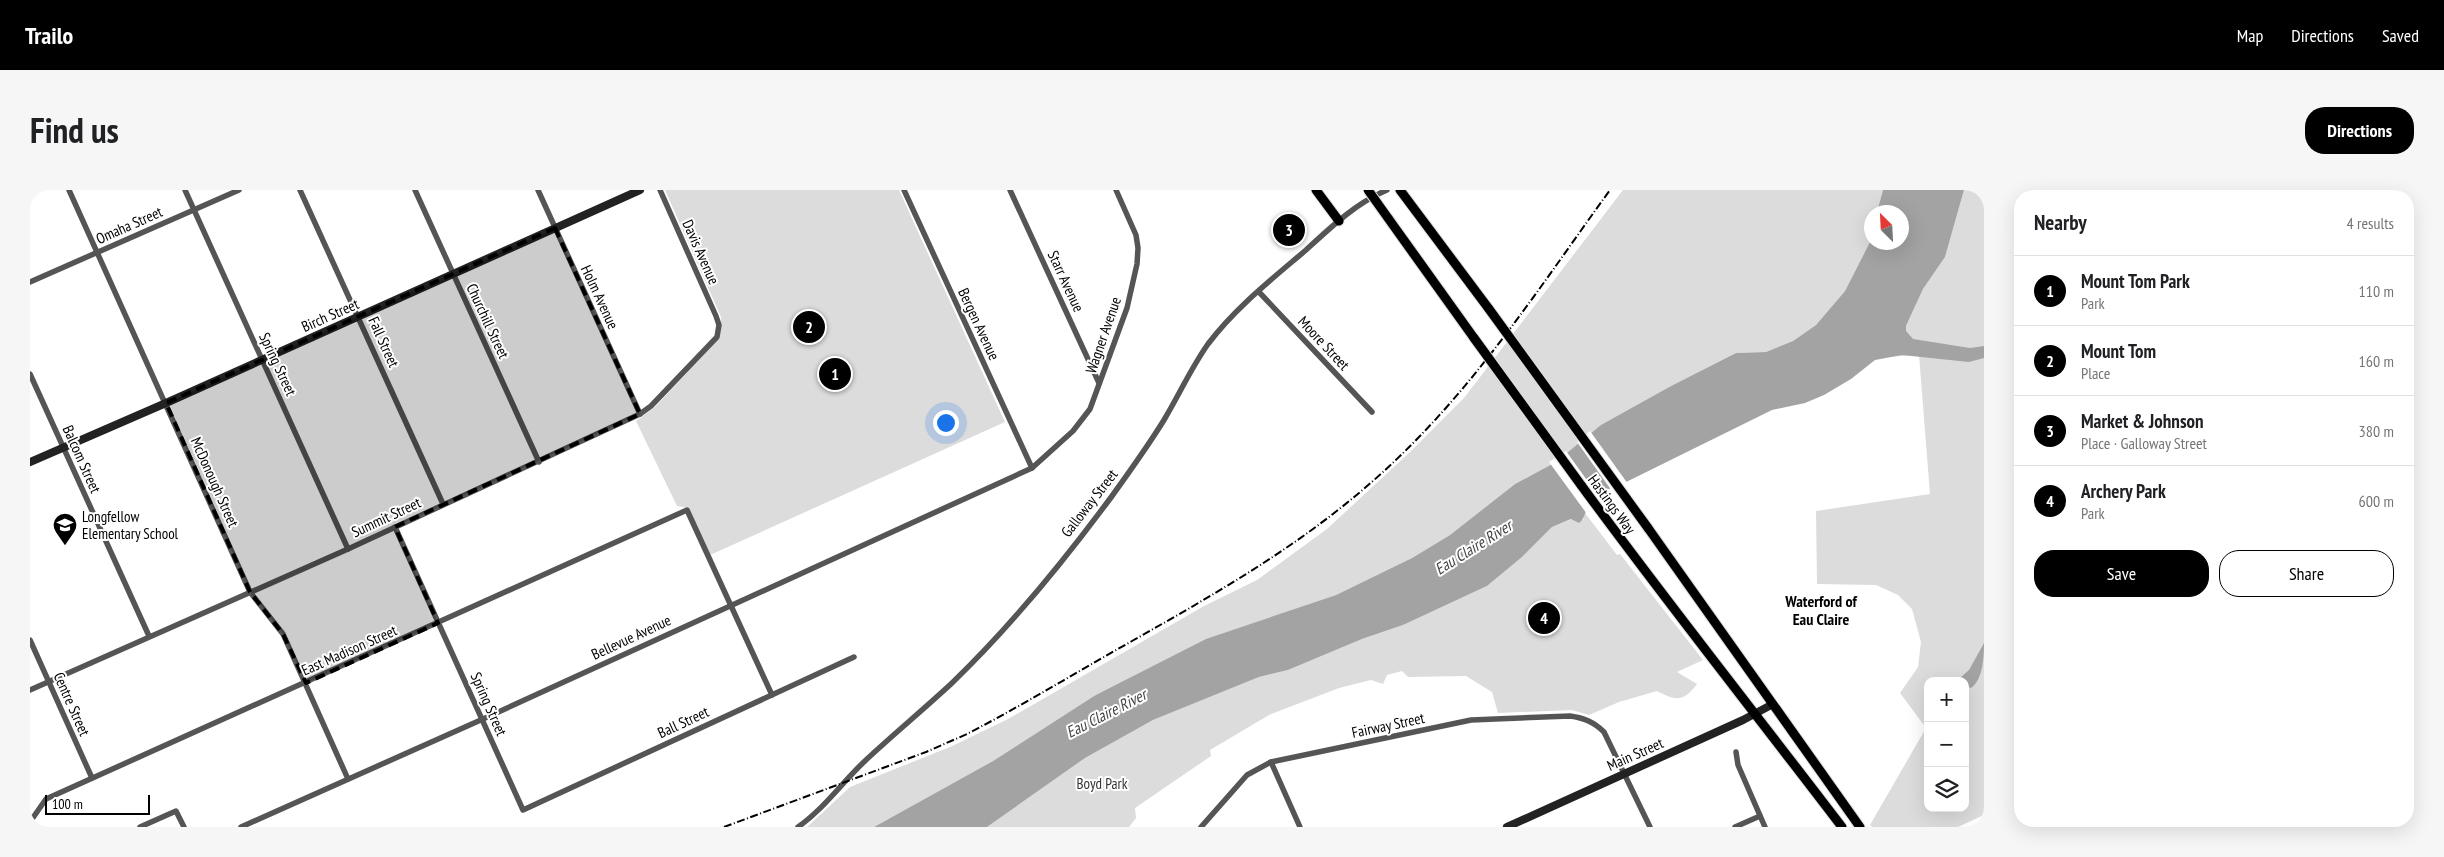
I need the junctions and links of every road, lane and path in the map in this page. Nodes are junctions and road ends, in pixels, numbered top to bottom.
1 (69, 190) edge
2 (185, 190) edge
3 (239, 190) edge
4 (300, 190) edge
5 (415, 190) edge
6 (538, 190) edge
7 (640, 190) edge
8 (660, 190) edge
9 (904, 190) edge
10 (1010, 190) edge
11 (1116, 190) edge
12 (1316, 190) edge
13 (1368, 190) edge
14 (1387, 190) edge
15 (1400, 190) edge
16 (194, 210) junction
17 (1339, 220) junction
18 (555, 228) junction
19 (97, 253) junction
20 (452, 274) junction
21 (30, 282) edge
22 (1258, 292) junction
23 (359, 317) junction
24 (719, 325) joint
25 (262, 360) junction
26 (30, 374) edge
27 (1100, 382) junction
28 (166, 403) junction
29 (1372, 412) dead end
30 (640, 414) junction
31 (63, 446) junction
32 (30, 462) edge
33 (539, 462) junction
34 (1032, 468) junction
35 (443, 504) junction
36 (396, 527) junction
37 (348, 548) junction
38 (250, 592) junction
39 (730, 605) junction
40 (438, 623) junction
41 (149, 636) junction
42 (30, 640) edge
43 (854, 657) dead end
44 (48, 681) junction
45 (306, 683) junction
46 (30, 690) edge
47 (772, 695) junction
48 (1772, 704) junction
49 (1755, 714) junction
50 (483, 720) junction
51 (1736, 752) dead end
52 (1271, 762) junction
53 (1625, 773) junction
54 (92, 778) junction
55 (348, 779) junction
56 (523, 810) joint
57 (1760, 816) junction
58 (32, 824) edge
59 (140, 827) edge
60 (184, 827) edge
61 (241, 827) edge
62 (798, 827) edge
63 (1201, 827) edge
64 (1300, 827) edge
65 (1508, 827) edge
66 (1650, 827) edge
67 (1735, 827) edge
68 (1765, 827) edge
69 (1842, 827) edge
70 (1860, 827) edge

1 - 19 street, McDonough Street
2 - 16 street, Spring Street
3 - 16 street, Omaha Street
4 - 23 street, Fall Street
5 - 20 street, Churchill Street
6 - 18 street, Holm Avenue
7 - 18 main road, Birch Street
8 - 24 street, Davis Avenue
9 - 34 street, Bergen Avenue
10 - 27 street, Starr Avenue
11 - 27 street, Wagner Avenue
12 - 17 main road
13 - 49 main road, Hastings Way, bridge
14 - 17 street, Galloway Street
15 - 48 main road, Hastings Way, bridge
16 - 19 street, Omaha Street
16 - 25 street, Spring Street
17 - 22 street, Galloway Street
18 - 20 main road, Birch Street
18 - 30 street, Holm Avenue
19 - 21 street, Omaha Street
19 - 28 street, McDonough Street
20 - 23 main road, Birch Street
20 - 33 street, Churchill Street
22 - 29 street, Moore Street
22 - 62 street, Galloway Street
23 - 25 main road, Birch Street
23 - 35 street, Fall Street
24 - 30 street, Summit Street
25 - 28 main road, Birch Street
25 - 37 street, Spring Street
26 - 31 street, Balcom Street
27 - 34 street, Wagner Avenue
28 - 31 main road, Birch Street
28 - 38 street, McDonough Street
30 - 33 street, Summit Street
31 - 32 main road, Birch Street
31 - 41 street, Balcom Street
33 - 35 street, Summit Street
34 - 39 street, Bellevue Avenue
35 - 36 street, Summit Street
36 - 37 street, Summit Street
36 - 40 street, Spring Street
37 - 38 street, Summit Street
38 - 41 street, Summit Street
38 - 45 street, McDonough Street
39 - 40 street, East Madison Street
39 - 47 street
39 - 50 street, Bellevue Avenue
40 - 45 street, East Madison Street
40 - 50 street, Spring Street
41 - 44 street, Summit Street
42 - 44 street, Centre Street
43 - 47 street, Ball Street
44 - 46 street, Summit Street
44 - 54 street, Centre Street
45 - 54 street, East Madison Street
45 - 55 street, McDonough Street
47 - 56 street, Ball Street
48 - 49 main road, Main Street
48 - 70 main road, Hastings Way
49 - 53 main road, Main Street
49 - 69 main road, Hastings Way
50 - 55 street, Bellevue Avenue
50 - 56 street, Spring Street
51 - 57 street
52 - 53 street, Fairway Street
52 - 63 street, Fairway Street
52 - 64 street
53 - 65 main road, Main Street
53 - 66 street
54 - 58 street, East Madison Street
55 - 61 street, Bellevue Avenue
57 - 67 street
57 - 68 street
59 - 60 street

